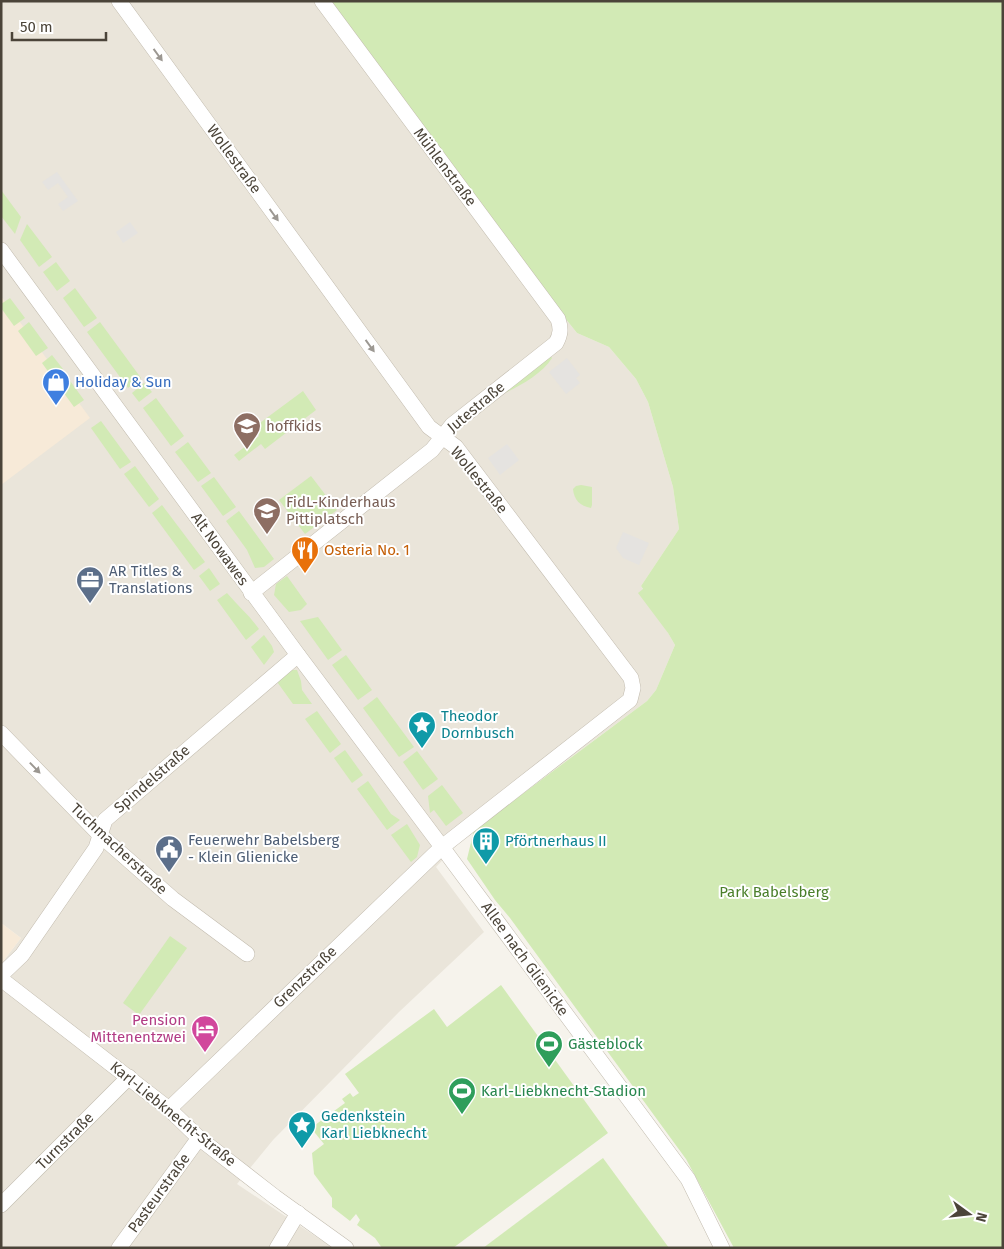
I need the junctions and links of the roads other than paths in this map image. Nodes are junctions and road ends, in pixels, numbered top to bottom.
1 (119, 1) edge
2 (322, 1) edge
3 (1, 250) edge
4 (560, 335) joint
5 (442, 437) junction
6 (251, 593) junction
7 (298, 656) junction
8 (1, 733) edge
9 (100, 834) junction
10 (442, 846) junction
11 (247, 954) dead end
12 (1, 977) edge
13 (129, 1077) junction
14 (169, 1108) junction
15 (199, 1138) junction
16 (1, 1205) edge
17 (298, 1213) junction
18 (119, 1248) edge
19 (277, 1248) edge
20 (346, 1248) edge
21 (722, 1248) edge

1 -> 5 street, Wollestraße
2 - 4 street, Mühlenstraße
3 - 6 street, Alt Nowawes
4 - 5 street, Jutestraße
5 - 6 street, Jutestraße
5 - 10 street, Wollestraße
6 - 7 street, Alt Nowawes
7 - 9 street, Spindelstraße
7 - 10 street, Alt Nowawes
8 -> 9 street, Tuchmacherstraße
9 - 11 street, Tuchmacherstraße
9 - 12 street, Spindelstraße
10 - 14 street, Grenzstraße
10 - 21 street, Allee nach Glienicke
12 - 13 street, Karl-Liebknecht-Straße
13 - 14 street, Karl-Liebknecht-Straße
13 - 16 street, Turnstraße
14 - 15 street, Karl-Liebknecht-Straße
15 - 17 street, Karl-Liebknecht-Straße
15 - 18 street, Pasteurstraße
17 - 19 street
17 - 20 street, Karl-Liebknecht-Straße

